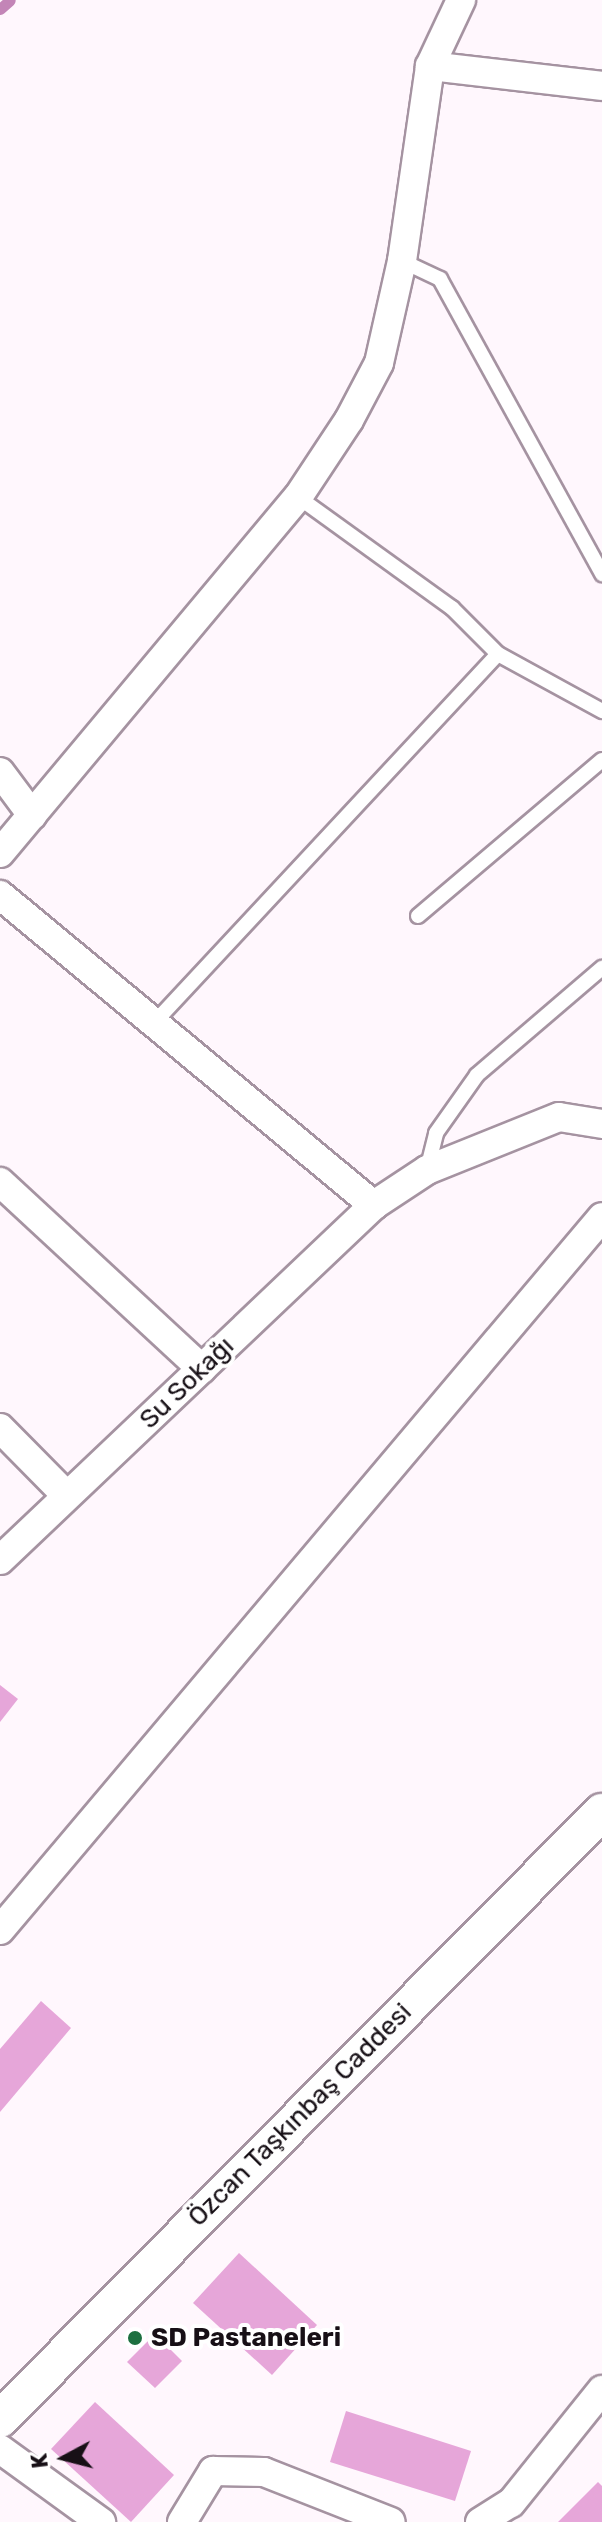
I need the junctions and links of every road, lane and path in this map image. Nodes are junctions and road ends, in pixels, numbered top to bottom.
1 (461, 0) edge
2 (430, 66) junction
3 (602, 86) edge
4 (402, 261) junction
5 (298, 497) junction
6 (602, 574) edge
7 (498, 654) junction
8 (602, 711) edge
9 (602, 760) edge
10 (0, 772) edge
11 (32, 815) junction
12 (0, 853) edge
13 (0, 895) edge
14 (418, 916) dead end
15 (602, 968) edge
16 (154, 1023) junction
17 (602, 1124) edge
18 (427, 1170) junction
19 (0, 1182) edge
20 (374, 1205) junction
21 (602, 1217) edge
22 (202, 1369) junction
23 (0, 1428) edge
24 (67, 1496) junction
25 (0, 1560) edge
26 (602, 1812) edge
27 (0, 1930) edge
28 (602, 2390) edge
29 (0, 2419) edge
30 (0, 2449) edge
31 (101, 2522) edge
32 (182, 2522) edge
33 (391, 2522) edge
34 (480, 2522) edge

1 - 2 street
2 - 3 street
2 - 4 street
4 - 5 street
4 - 6 lane
5 - 7 lane
5 - 11 street
7 - 8 lane
7 - 16 lane
9 - 14 lane
10 - 11 street
11 - 12 street
13 - 16 street
15 - 18 lane
16 - 20 street
17 - 18 street, Su Sokağı
18 - 20 street, Su Sokağı
19 - 22 street
20 - 22 street, Su Sokağı
21 - 27 street
22 - 24 street, Su Sokağı
23 - 24 street
24 - 25 street, Su Sokağı
26 - 29 street, Özcan Taşkınbaş Caddesi
28 - 34 street
30 - 31 street
32 - 33 street

